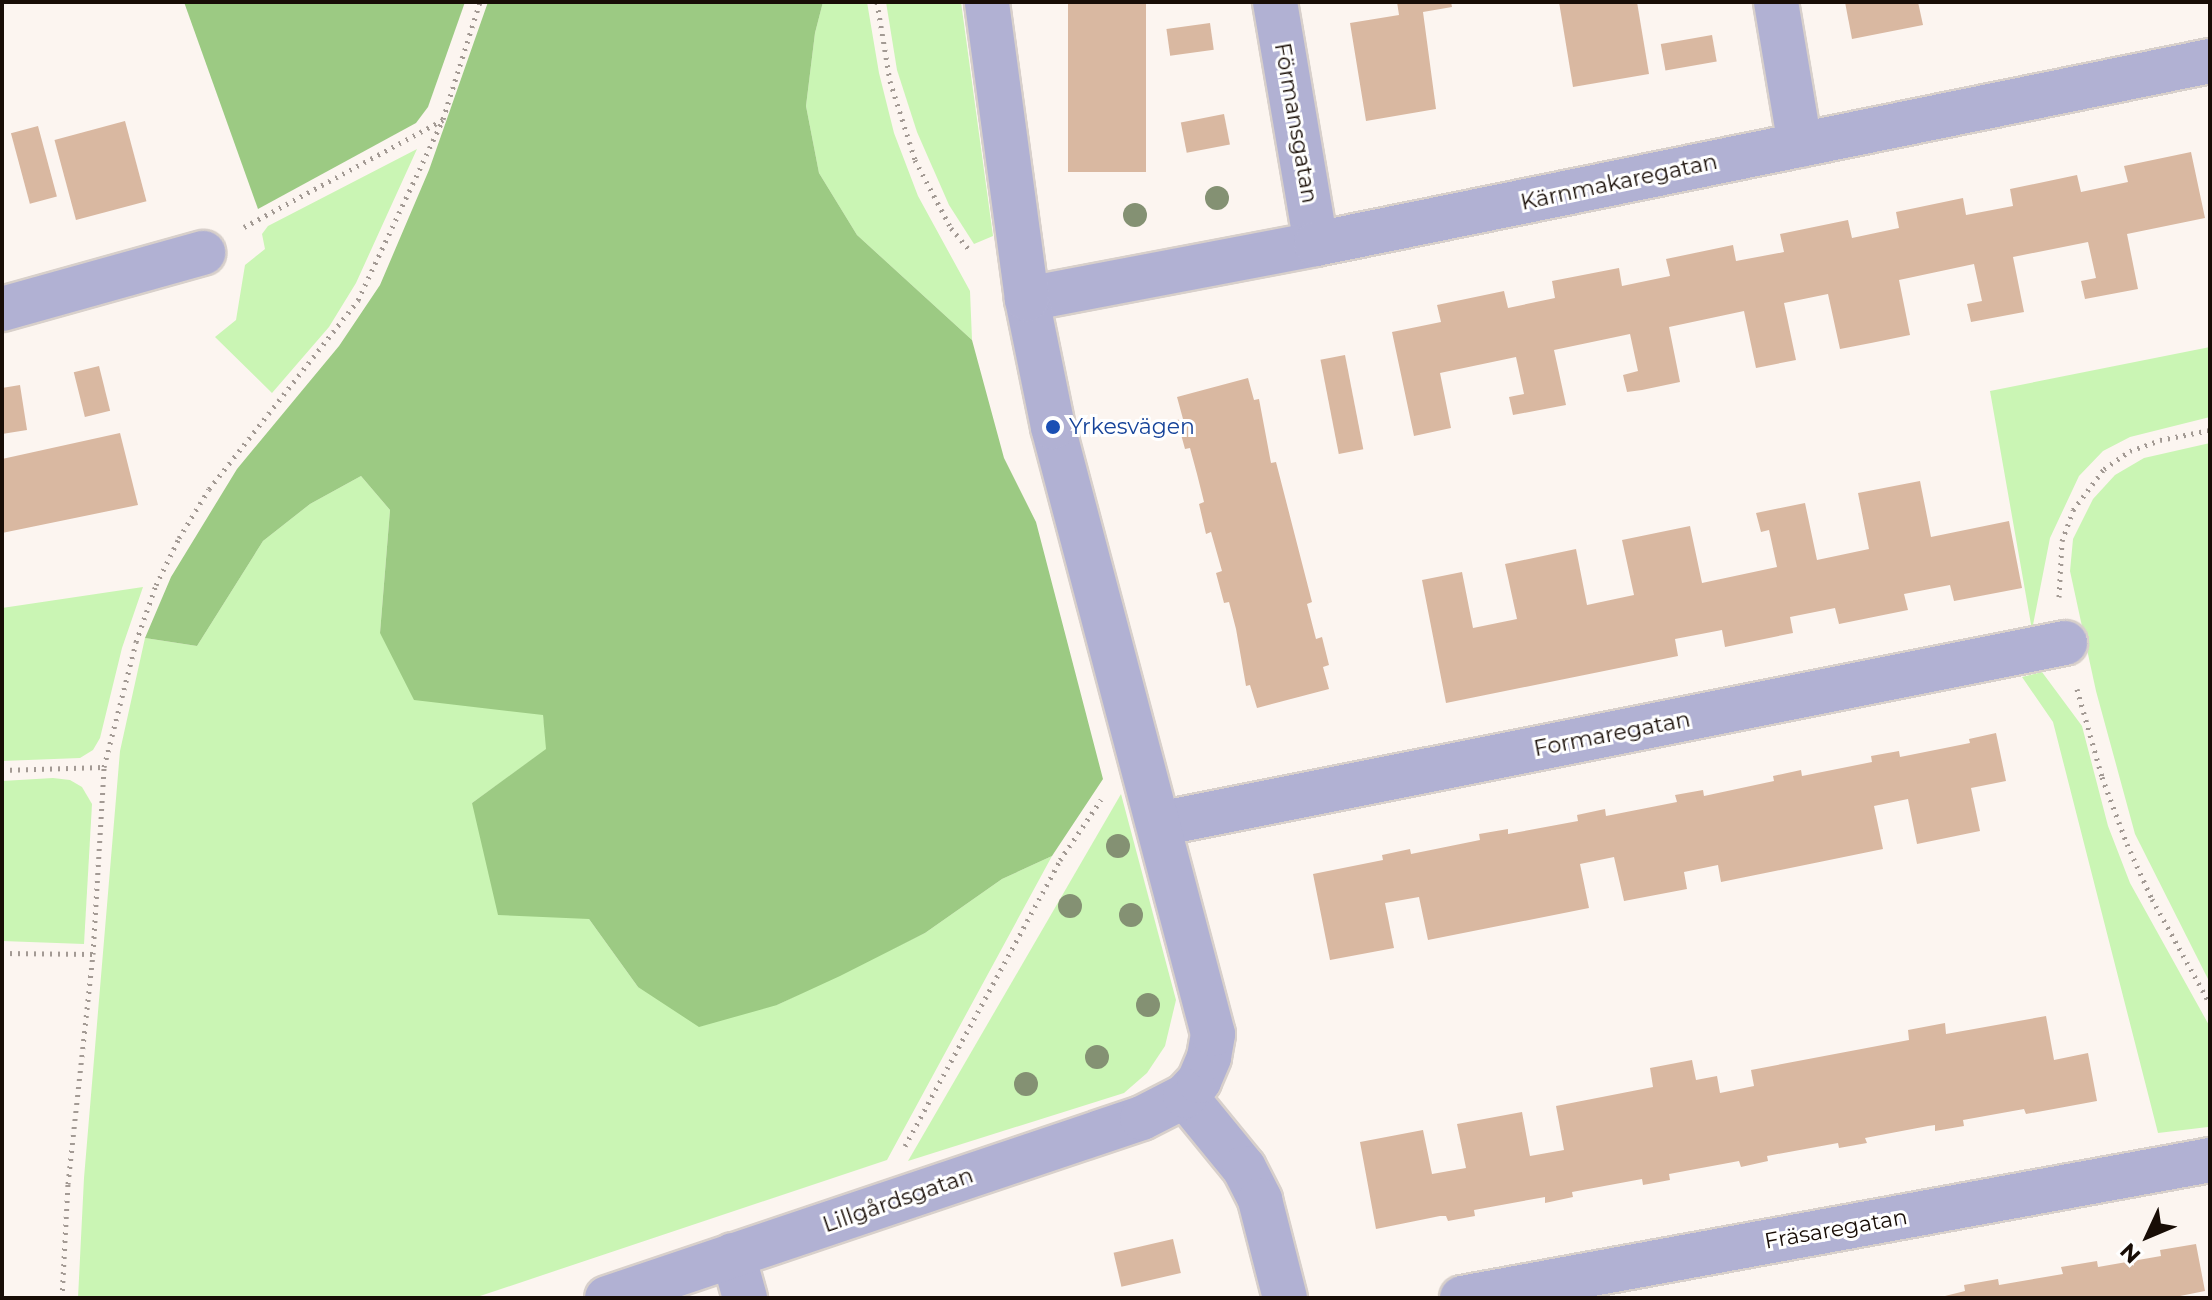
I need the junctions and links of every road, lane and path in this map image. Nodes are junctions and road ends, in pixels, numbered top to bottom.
1 (480, 2) edge
2 (877, 2) edge
3 (987, 2) edge
4 (1275, 2) edge
5 (1776, 2) edge
6 (2210, 61) edge
7 (443, 119) junction
8 (1800, 145) junction
9 (1316, 244) junction
10 (203, 253) joint
11 (1027, 299) junction
12 (2, 309) edge
13 (2210, 430) edge
14 (2065, 643) junction
15 (1139, 742) junction
16 (104, 767) junction
17 (2, 770) edge
18 (1159, 824) junction
19 (2, 953) edge
20 (93, 954) junction
21 (2210, 1004) edge
22 (1185, 1096) junction
23 (2210, 1160) edge
24 (871, 1208) junction
25 (733, 1255) junction
26 (62, 1298) edge
27 (607, 1298) edge
28 (745, 1298) edge
29 (1285, 1298) edge
30 (1462, 1298) edge

1 - 7 path
2 - 11 path
3 - 11 street
4 - 9 street, Förmansgatan
5 - 8 street
6 - 8 street, Kärnmakaregatan
7 - 10 path
7 - 16 path
8 - 9 street, Kärnmakaregatan
9 - 11 street, Kärnmakaregatan
10 - 12 street
11 - 15 street
13 - 14 path
14 - 18 street, Formaregatan
14 - 21 path
15 - 18 street
15 - 24 path
16 - 17 path
16 - 20 path
18 - 22 street
19 - 20 path
20 - 26 path
22 - 24 street, Lillgårdsgatan
22 - 29 street
23 - 30 street, Fräsaregatan
24 - 25 street, Lillgårdsgatan
25 - 27 street, Lillgårdsgatan
25 - 28 street

